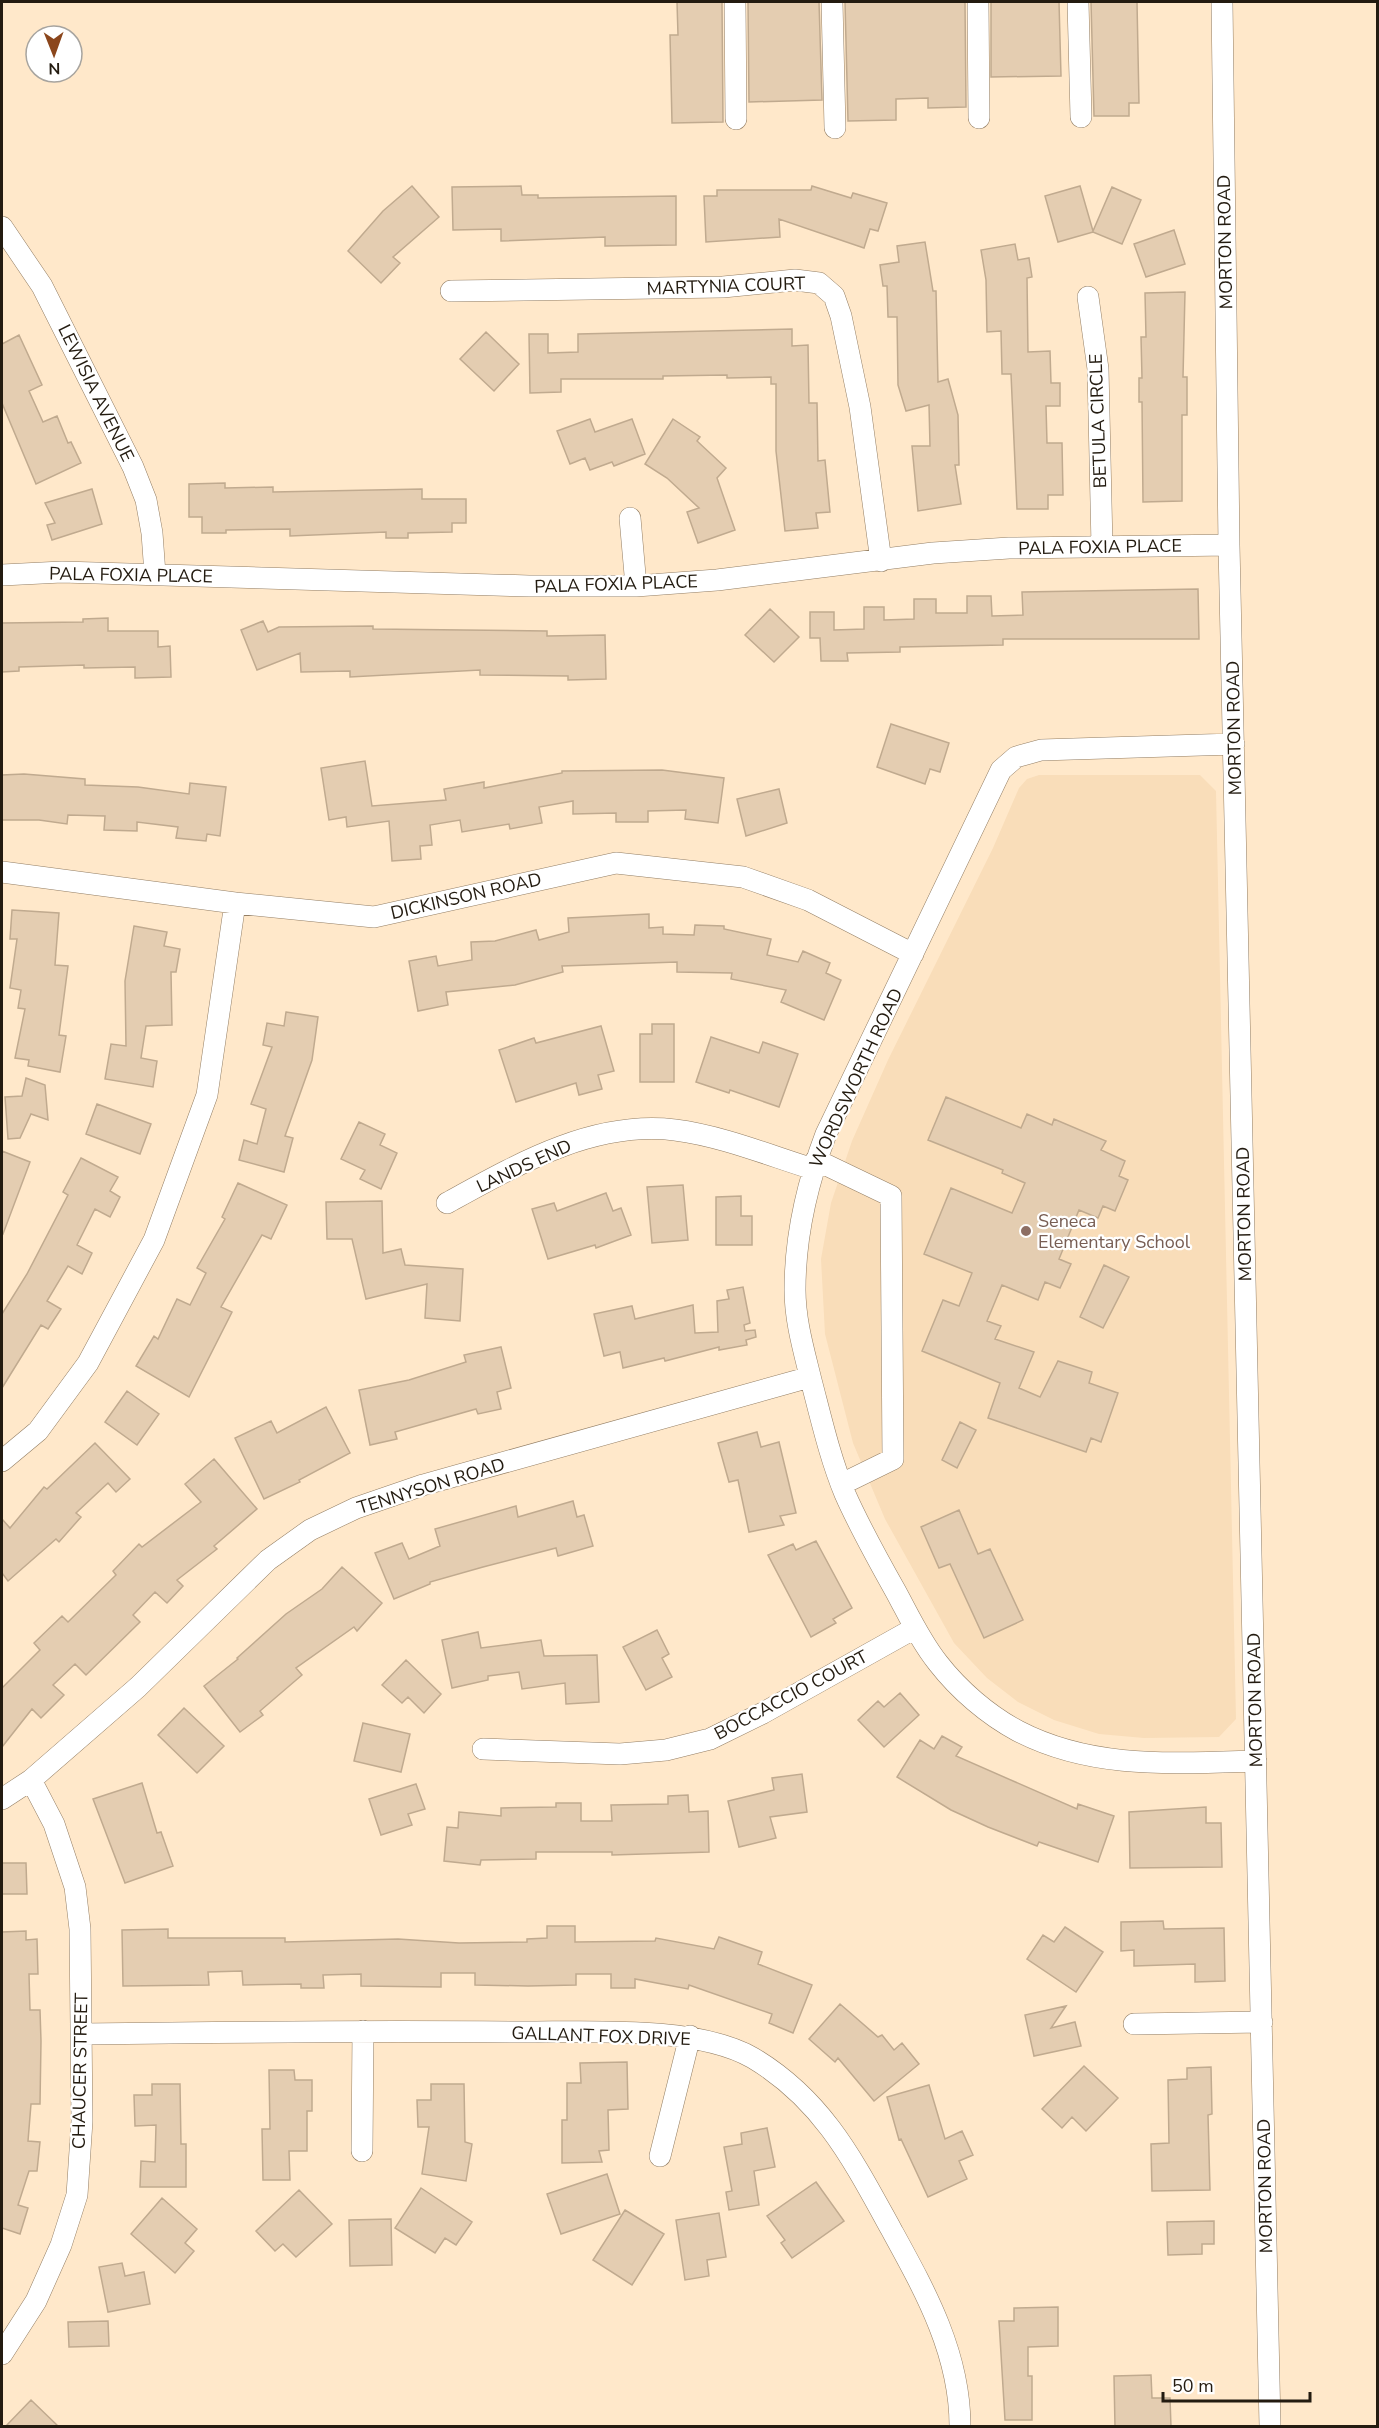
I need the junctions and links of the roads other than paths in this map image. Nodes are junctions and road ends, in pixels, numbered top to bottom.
1 (735, 2) edge
2 (832, 2) edge
3 (978, 2) edge
4 (1078, 2) edge
5 (1222, 2) edge
6 (1081, 117) dead end
7 (980, 118) dead end
8 (736, 119) dead end
9 (835, 128) dead end
10 (3, 233) edge
11 (451, 291) dead end
12 (1088, 297) dead end
13 (630, 518) dead end
14 (1102, 546) junction
15 (1229, 546) junction
16 (881, 561) junction
17 (155, 574) junction
18 (2, 575) edge
19 (636, 586) junction
20 (1234, 744) junction
21 (2, 872) edge
22 (235, 903) junction
23 (913, 954) junction
24 (814, 1164) junction
25 (447, 1203) dead end
26 (810, 1377) junction
27 (2, 1461) edge
28 (842, 1484) junction
29 (915, 1628) junction
30 (483, 1749) dead end
31 (1256, 1761) junction
32 (31, 1780) junction
33 (2, 1799) edge
34 (1262, 2022) junction
35 (1134, 2024) dead end
36 (363, 2031) junction
37 (82, 2034) junction
38 (690, 2036) junction
39 (362, 2151) dead end
40 (660, 2156) dead end
41 (2, 2354) edge
42 (960, 2427) edge
43 (1270, 2427) edge

1 - 8 street
2 - 9 street
3 - 7 street
4 - 6 street
5 - 15 street, MORTON ROAD
10 - 17 street, LEWISIA AVENUE
11 - 16 street, MARTYNIA COURT
12 - 14 street, BETULA CIRCLE
13 - 19 street
14 - 15 street, PALA FOXIA PLACE
14 - 16 street, PALA FOXIA PLACE
15 - 20 street, MORTON ROAD
16 - 19 street, PALA FOXIA PLACE
17 - 18 street, PALA FOXIA PLACE
17 - 19 street, PALA FOXIA PLACE
20 - 23 street, WORDSWORTH ROAD
20 - 31 street, MORTON ROAD
21 - 22 street, DICKINSON ROAD
22 - 23 street, DICKINSON ROAD
22 - 27 street
23 - 24 street, WORDSWORTH ROAD
24 - 25 street, LANDS END
24 - 26 street, WORDSWORTH ROAD
24 - 28 street, LANDS END
26 - 28 street, WORDSWORTH ROAD
26 - 32 street, TENNYSON ROAD
28 - 29 street, WORDSWORTH ROAD
29 - 30 street, BOCCACCIO COURT
29 - 31 street, WORDSWORTH ROAD
31 - 34 street, MORTON ROAD
32 - 33 street, TENNYSON ROAD
32 - 37 street, CHAUCER STREET
34 - 35 street
34 - 43 street, MORTON ROAD
36 - 37 street, GALLANT FOX DRIVE
36 - 38 street, GALLANT FOX DRIVE
36 - 39 street
37 - 41 street, CHAUCER STREET
38 - 40 street
38 - 42 street, GALLANT FOX DRIVE

